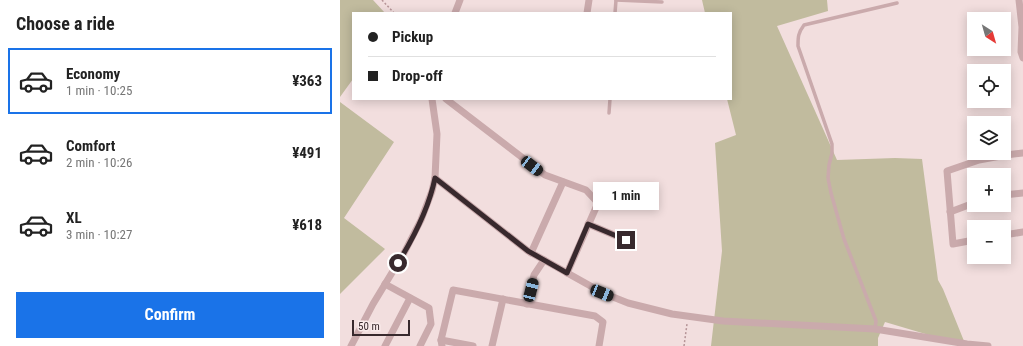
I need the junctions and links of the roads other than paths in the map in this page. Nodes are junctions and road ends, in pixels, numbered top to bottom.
1 (460, 0) edge
2 (588, 0) edge
3 (616, 0) edge
4 (1019, 0) edge
5 (662, 2) dead end
6 (897, 3) dead end
7 (455, 12) edge
8 (587, 12) edge
9 (615, 12) edge
10 (1022, 40) edge
11 (1023, 58) edge
12 (432, 100) edge
13 (447, 100) edge
14 (610, 100) edge
15 (609, 113) dead end
16 (1023, 154) edge
17 (435, 178) junction
18 (563, 182) junction
19 (1023, 193) edge
20 (1011, 194) edge
21 (967, 206) edge
22 (950, 212) junction
23 (588, 224) junction
24 (1023, 232) edge
25 (1011, 234) edge
26 (626, 240) dead end
27 (967, 241) edge
28 (532, 253) junction
29 (544, 260) junction
30 (567, 273) junction
31 (386, 284) junction
32 (410, 298) junction
33 (503, 299) junction
34 (527, 304) junction
35 (875, 329) junction
36 (442, 343) edge
37 (351, 346) edge
38 (385, 346) edge
39 (420, 346) edge
40 (473, 346) edge
41 (492, 346) edge
42 (598, 346) edge
43 (988, 346) edge

1 - 7 street
2 - 8 street
3 - 5 lane
3 - 9 lane
4 - 10 street
6 - 35 lane
10 - 11 street
12 - 17 street
13 - 18 street
14 - 15 lane
16 - 22 street
17 - 28 street
17 - 31 street
18 - 23 street
18 - 28 street
19 - 20 street
21 - 22 street
22 - 27 street
23 - 26 street
23 - 30 street
24 - 25 street
28 - 29 street
29 - 30 street
29 - 34 street
30 - 35 street
31 - 32 street
31 - 37 street
32 - 38 street
32 - 39 street
33 - 34 street
33 - 36 street
33 - 41 street
34 - 42 street
35 - 43 street
36 - 40 street

